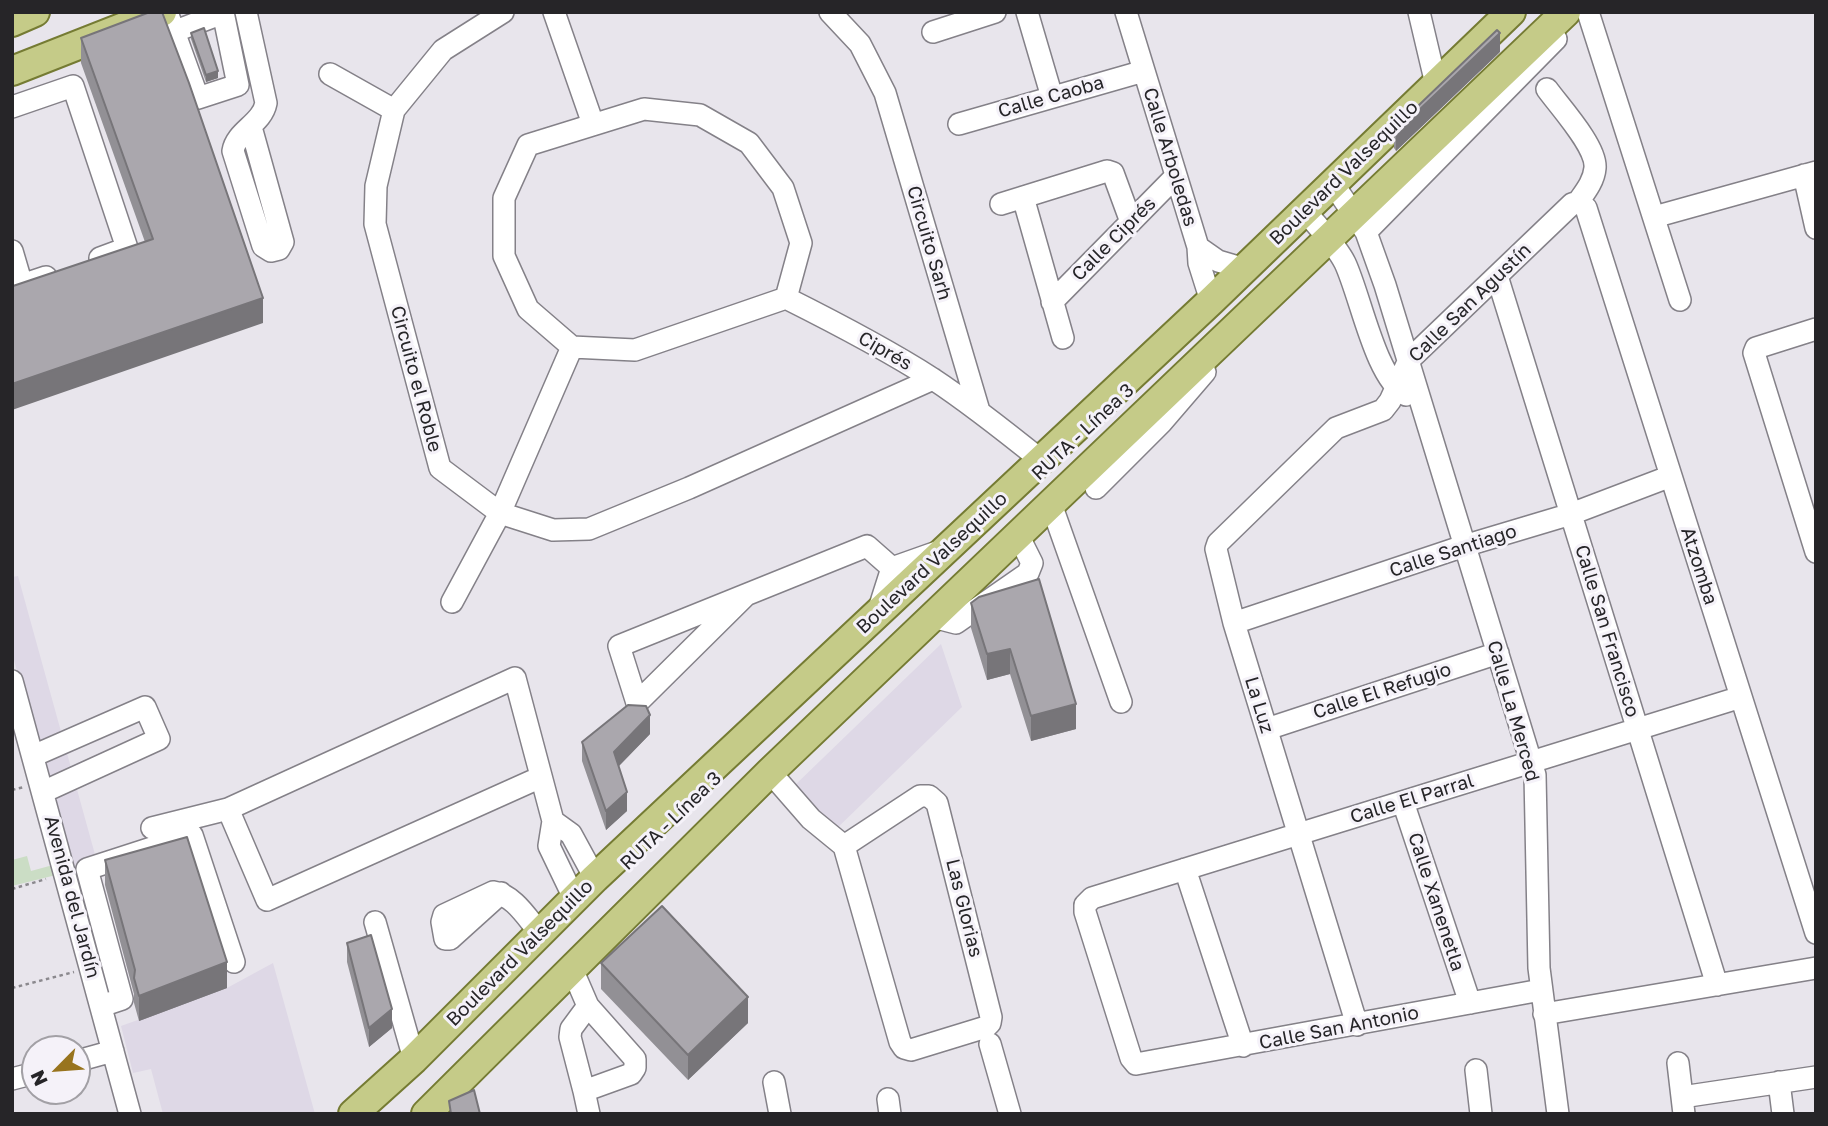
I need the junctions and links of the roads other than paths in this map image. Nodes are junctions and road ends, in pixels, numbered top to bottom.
1 (36, 12) edge
2 (246, 12) edge
3 (503, 12) edge
4 (554, 12) edge
5 (830, 12) edge
6 (995, 12) edge
7 (1027, 12) edge
8 (1126, 12) edge
9 (1419, 12) edge
10 (1511, 12) edge
11 (1522, 12) edge
12 (1555, 12) edge
13 (1588, 12) edge
14 (223, 13) edge
15 (167, 19) edge
16 (12, 22) edge
17 (1562, 24) edge
18 (933, 32) dead end
19 (12, 71) edge
20 (1144, 71) junction
21 (330, 74) dead end
22 (1436, 84) junction
23 (1548, 89) dead end
24 (1052, 97) junction
25 (12, 107) edge
26 (394, 110) junction
27 (593, 124) junction
28 (959, 124) dead end
29 (251, 127) junction
30 (1810, 174) edge
31 (1176, 176) junction
32 (1335, 187) junction
33 (1023, 197) junction
34 (1578, 202) junction
35 (1001, 204) dead end
36 (1654, 217) junction
37 (1356, 218) junction
38 (1131, 222) junction
39 (1316, 225) junction
40 (1816, 228) edge
41 (1198, 247) junction
42 (12, 251) edge
43 (1245, 268) junction
44 (1497, 276) junction
45 (786, 298) junction
46 (1680, 300) dead end
47 (1211, 301) junction
48 (1052, 302) junction
49 (1816, 329) edge
50 (1063, 338) dead end
51 (572, 347) junction
52 (1409, 360) junction
53 (1199, 371) junction
54 (933, 379) junction
55 (1396, 389) junction
56 (1420, 402) junction
57 (979, 411) junction
58 (1336, 428) joint
59 (1042, 461) junction
60 (1671, 476) junction
61 (1096, 488) dead end
62 (1051, 504) junction
63 (500, 513) junction
64 (1571, 514) junction
65 (1464, 546) junction
66 (946, 550) junction
67 (1816, 552) edge
68 (892, 568) junction
69 (746, 594) junction
70 (452, 602) dead end
71 (876, 616) junction
72 (1234, 623) junction
73 (1498, 653) junction
74 (12, 681) edge
75 (1741, 697) junction
76 (1121, 702) dead end
77 (1267, 729) junction
78 (1638, 729) junction
79 (33, 755) junction
80 (1531, 762) junction
81 (769, 772) junction
82 (541, 777) junction
83 (43, 792) junction
84 (1403, 802) junction
85 (228, 809) junction
86 (553, 821) junction
87 (152, 828) dead end
88 (1299, 834) junction
89 (844, 846) junction
90 (1185, 869) junction
91 (76, 872) junction
92 (595, 878) junction
93 (501, 893) dead end
94 (575, 898) junction
95 (375, 922) dead end
96 (540, 933) junction
97 (1816, 933) edge
98 (234, 962) dead end
99 (1816, 968) edge
100 (572, 969) junction
101 (1717, 985) junction
102 (1541, 990) junction
103 (1469, 1003) junction
104 (101, 1006) junction
105 (587, 1006) junction
106 (1545, 1014) junction
107 (1357, 1025) junction
108 (990, 1034) junction
109 (1243, 1046) junction
110 (113, 1051) junction
111 (91, 1057) edge
112 (414, 1059) junction
113 (1678, 1063) dead end
114 (1136, 1064) joint
115 (1476, 1070) dead end
116 (1816, 1077) edge
117 (774, 1082) dead end
118 (1779, 1082) junction
119 (584, 1091) junction
120 (1683, 1105) edge
121 (130, 1114) edge
122 (353, 1114) edge
123 (373, 1114) edge
124 (412, 1114) edge
125 (426, 1114) edge
126 (589, 1114) edge
127 (780, 1114) edge
128 (1010, 1114) edge
129 (1481, 1114) edge
130 (1558, 1114) edge
131 (1783, 1114) edge

1 - 16 main road
2 - 29 street
3 - 26 street, Circuito el Roble
4 - 27 street
5 - 57 street, Circuito Sarh
6 - 18 street
7 - 24 street
8 - 20 street, Calle Arboledas
9 - 22 street
10 - 22 main road, Boulevard Valsequillo
11 - 32 street
12 - 37 street
13 - 36 street
14 - 15 street
14 - 15 street
15 - 19 main road
17 - 37 main road, Boulevard Valsequillo
20 - 24 street, Calle Caoba
20 - 31 street, Calle Arboledas
21 - 26 street
22 - 32 main road, Boulevard Valsequillo
23 - 34 street
24 - 28 street, Calle Caoba
25 - 42 street
26 - 63 street, Circuito el Roble
27 - 45 street
27 - 51 street
29 - 29 street
30 - 36 street
30 - 40 street
31 - 38 street, Calle Ciprés
31 - 41 street, Calle Arboledas
32 - 37 street, Calle La Merced
32 - 39 main road, Boulevard Valsequillo
33 - 35 street
33 - 38 street
33 - 48 street
34 - 44 street, Calle San Agustín
34 - 60 street, Atzomba
36 - 46 street
37 - 39 main road, Boulevard Valsequillo
37 - 52 street, Calle La Merced
38 - 48 street, Calle Ciprés
39 - 43 main road, Boulevard Valsequillo
39 - 53 main road, Boulevard Valsequillo
39 - 55 street
39 - 123 street, RUTA - Línea 3
39 - 124 street
41 - 43 street
41 - 47 street, Calle Arboledas
43 - 47 main road, Boulevard Valsequillo
44 - 52 street, Calle San Agustín
44 - 64 street, Calle San Francisco
45 - 51 street
45 - 54 street, Ciprés
47 - 59 main road, Boulevard Valsequillo
48 - 50 street
49 - 67 street
51 - 63 street
52 - 55 street, Calle San Agustín
52 - 56 street, Calle La Merced
53 - 61 street
53 - 62 main road, Boulevard Valsequillo
54 - 57 street, Ciprés
54 - 63 street, Circuito el Roble
55 - 56 street
55 - 58 street, Calle San Agustín
56 - 65 street, Calle La Merced
57 - 59 street
58 - 72 street, La Luz
59 - 66 main road, Boulevard Valsequillo
60 - 64 street, Calle Santiago
60 - 75 street, Atzomba
62 - 76 street
62 - 81 main road, Boulevard Valsequillo
63 - 70 street
64 - 65 street, Calle Santiago
64 - 78 street, Calle San Francisco
65 - 72 street, Calle Santiago
65 - 73 street, Calle La Merced
66 - 68 street
66 - 71 main road, Boulevard Valsequillo
68 - 69 street
68 - 71 street
69 - 69 street
71 - 92 main road, Boulevard Valsequillo
72 - 77 street, La Luz
73 - 77 street, Calle El Refugio
73 - 80 street, Calle La Merced
74 - 79 street, Avenida del Jardín
75 - 78 street, Calle El Parral
75 - 97 street, Atzomba
77 - 88 street, La Luz
78 - 80 street, Calle El Parral
78 - 101 street, Calle San Francisco
79 - 83 street, Avenida del Jardín
79 - 83 street
80 - 84 street, Calle El Parral
80 - 102 street, Calle La Merced
81 - 89 street
81 - 100 main road, Boulevard Valsequillo
82 - 85 street
82 - 85 street
82 - 86 street
83 - 91 street, Avenida del Jardín
84 - 88 street, Calle El Parral
84 - 103 street, Calle Xanenetla
85 - 87 street
86 - 92 street
86 - 94 street
88 - 90 street, Calle El Parral
88 - 107 street, La Luz
89 - 108 street
89 - 108 street, Las Glorias
90 - 109 street
90 - 114 street, Calle El Parral
91 - 98 street
91 - 104 street, Avenida del Jardín
91 - 104 street
92 - 94 main road, Boulevard Valsequillo
93 - 96 street
94 - 96 main road, Boulevard Valsequillo
95 - 112 street
96 - 112 main road, Boulevard Valsequillo
99 - 101 street
100 - 105 street
100 - 125 main road, Boulevard Valsequillo
101 - 106 street
102 - 103 street, Calle San Antonio
102 - 106 street, Calle La Merced
103 - 107 street, Calle San Antonio
104 - 110 street, Avenida del Jardín
105 - 119 street
105 - 119 street
106 - 130 street, Calle La Merced
107 - 109 street, Calle San Antonio
108 - 128 street, Las Glorias
109 - 114 street, Calle San Antonio
110 - 111 street
110 - 121 street, Avenida del Jardín
112 - 122 main road, Boulevard Valsequillo
113 - 120 street
115 - 129 street
116 - 118 street
117 - 127 street
118 - 120 street
118 - 131 street
119 - 126 street

